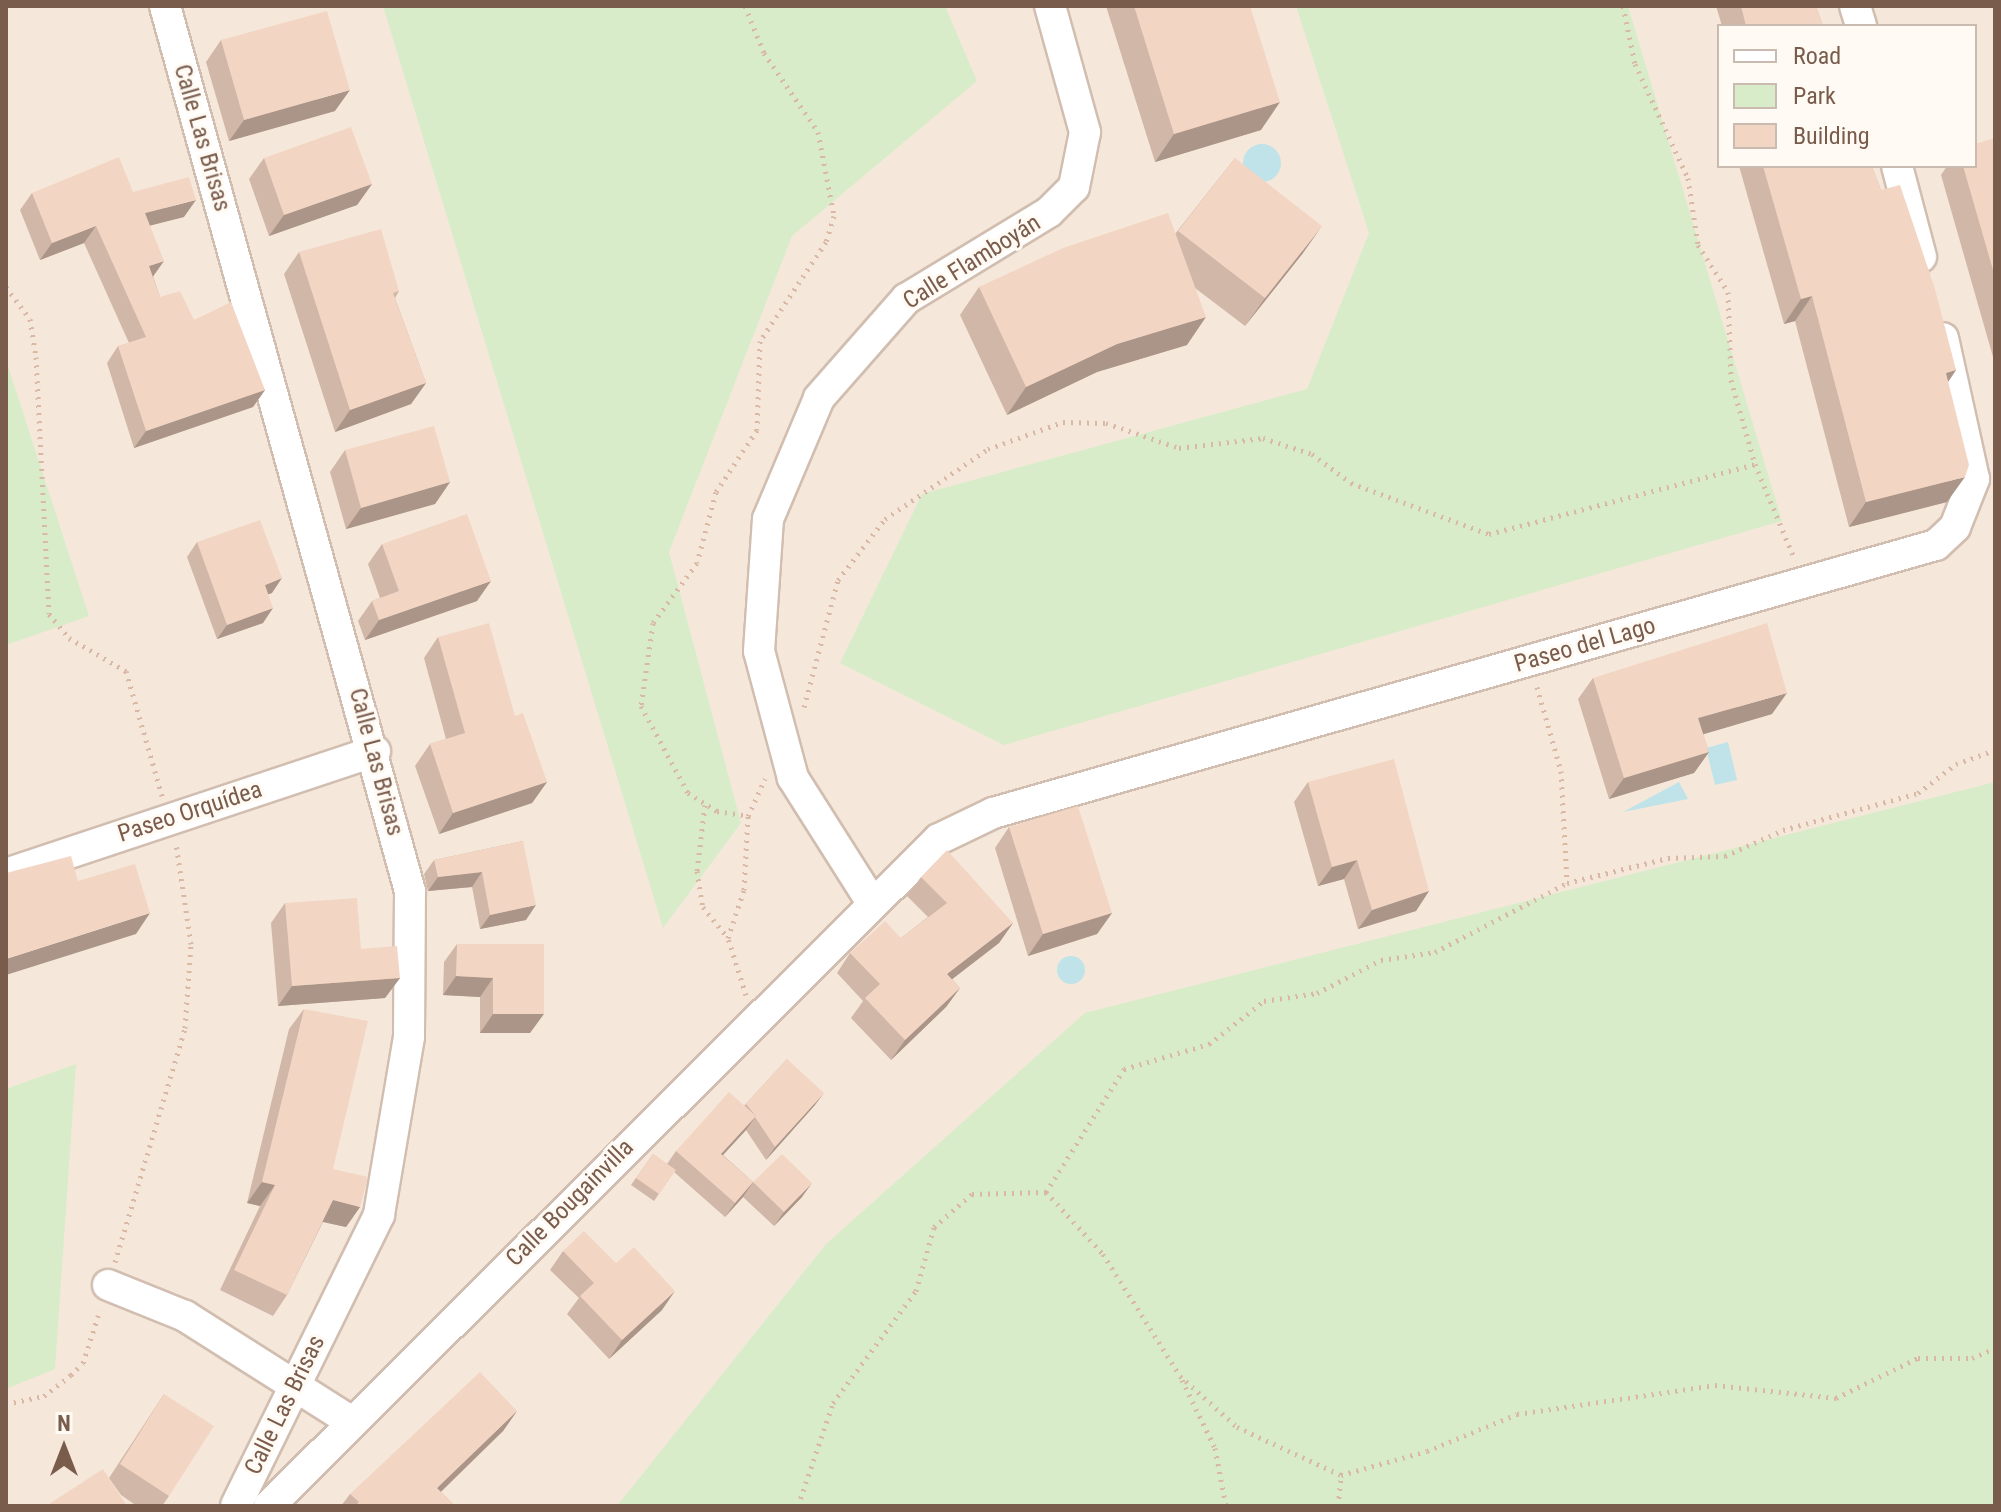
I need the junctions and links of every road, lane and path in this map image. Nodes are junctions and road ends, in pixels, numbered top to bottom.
1 (165, 6) edge
2 (745, 6) edge
3 (1050, 6) edge
4 (1623, 6) edge
5 (1898, 168) edge
6 (1755, 464) junction
7 (1801, 584) junction
8 (1528, 661) junction
9 (783, 743) junction
10 (1995, 750) edge
11 (375, 751) junction
12 (705, 805) junction
13 (748, 816) junction
14 (6, 874) edge
15 (1567, 883) junction
16 (871, 901) junction
17 (728, 938) junction
18 (759, 1014) junction
19 (1046, 1192) junction
20 (108, 1285) dead end
21 (1995, 1348) edge
22 (1180, 1376) junction
23 (296, 1384) junction
24 (44, 1396) dead end
25 (6, 1404) edge
26 (352, 1422) junction
27 (1341, 1475) junction
28 (236, 1506) edge
29 (269, 1506) edge
30 (798, 1506) edge
31 (1226, 1506) edge
32 (1338, 1506) edge

1 - 11 street, Calle Las Brisas
2 - 12 path
3 - 9 street, Calle Flamboyán
4 - 6 path
5 - 7 street, Paseo del Lago
6 - 7 path
6 - 9 path
7 - 8 street, Paseo del Lago
8 - 15 path
8 - 16 street, Paseo del Lago
9 - 13 path
9 - 16 street, Calle Flamboyán
10 - 15 path
11 - 14 street, Paseo Orquídea
11 - 23 street, Calle Las Brisas
12 - 13 path
12 - 17 path
13 - 17 path
15 - 19 path
16 - 18 street, Calle Bougainvilla
17 - 18 path
18 - 26 street, Calle Bougainvilla
19 - 22 path
19 - 30 path
20 - 23 street
21 - 27 path
22 - 27 path
22 - 31 path
23 - 26 street
23 - 28 street, Calle Las Brisas
24 - 25 path
26 - 29 street, Calle Bougainvilla
27 - 32 path

